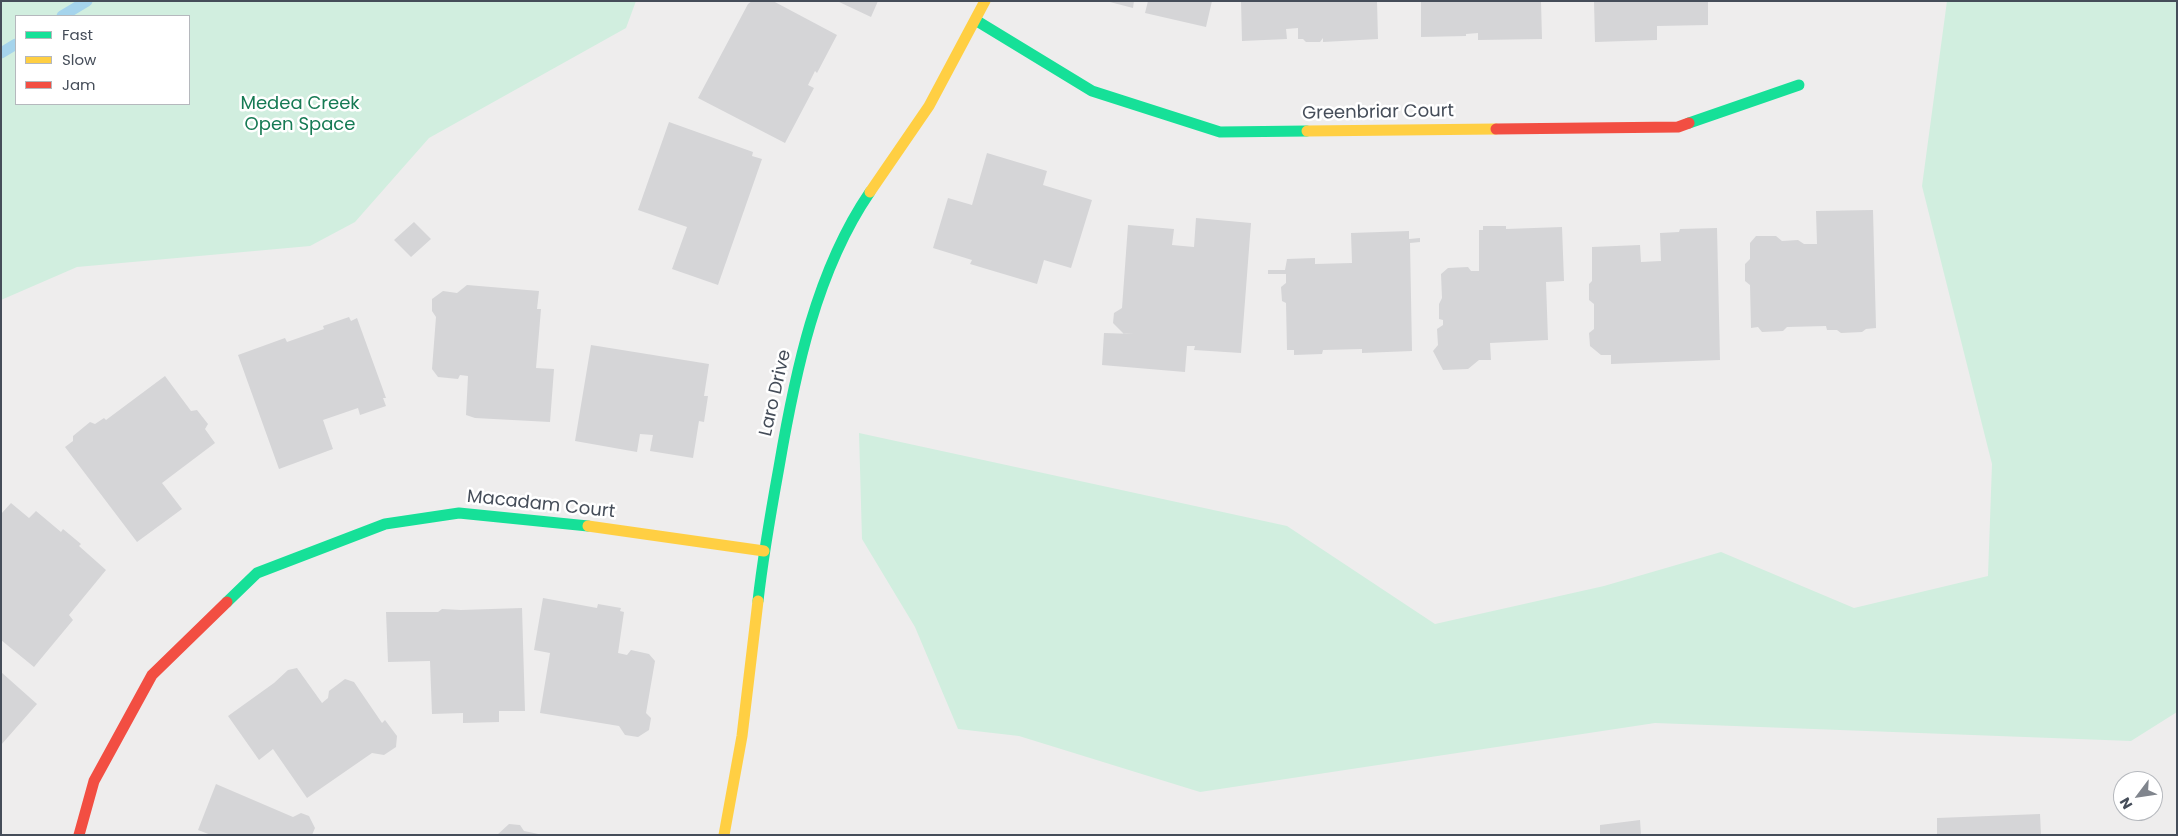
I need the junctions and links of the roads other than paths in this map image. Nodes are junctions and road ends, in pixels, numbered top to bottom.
1 (985, 1) edge
2 (977, 21) junction
3 (1798, 85) dead end
4 (764, 551) junction
5 (79, 835) edge
6 (724, 835) edge

1 - 2 street, Laro Drive
2 - 3 street, Greenbriar Court
2 - 4 street, Laro Drive
4 - 5 street, Macadam Court
4 - 6 street, Laro Drive

